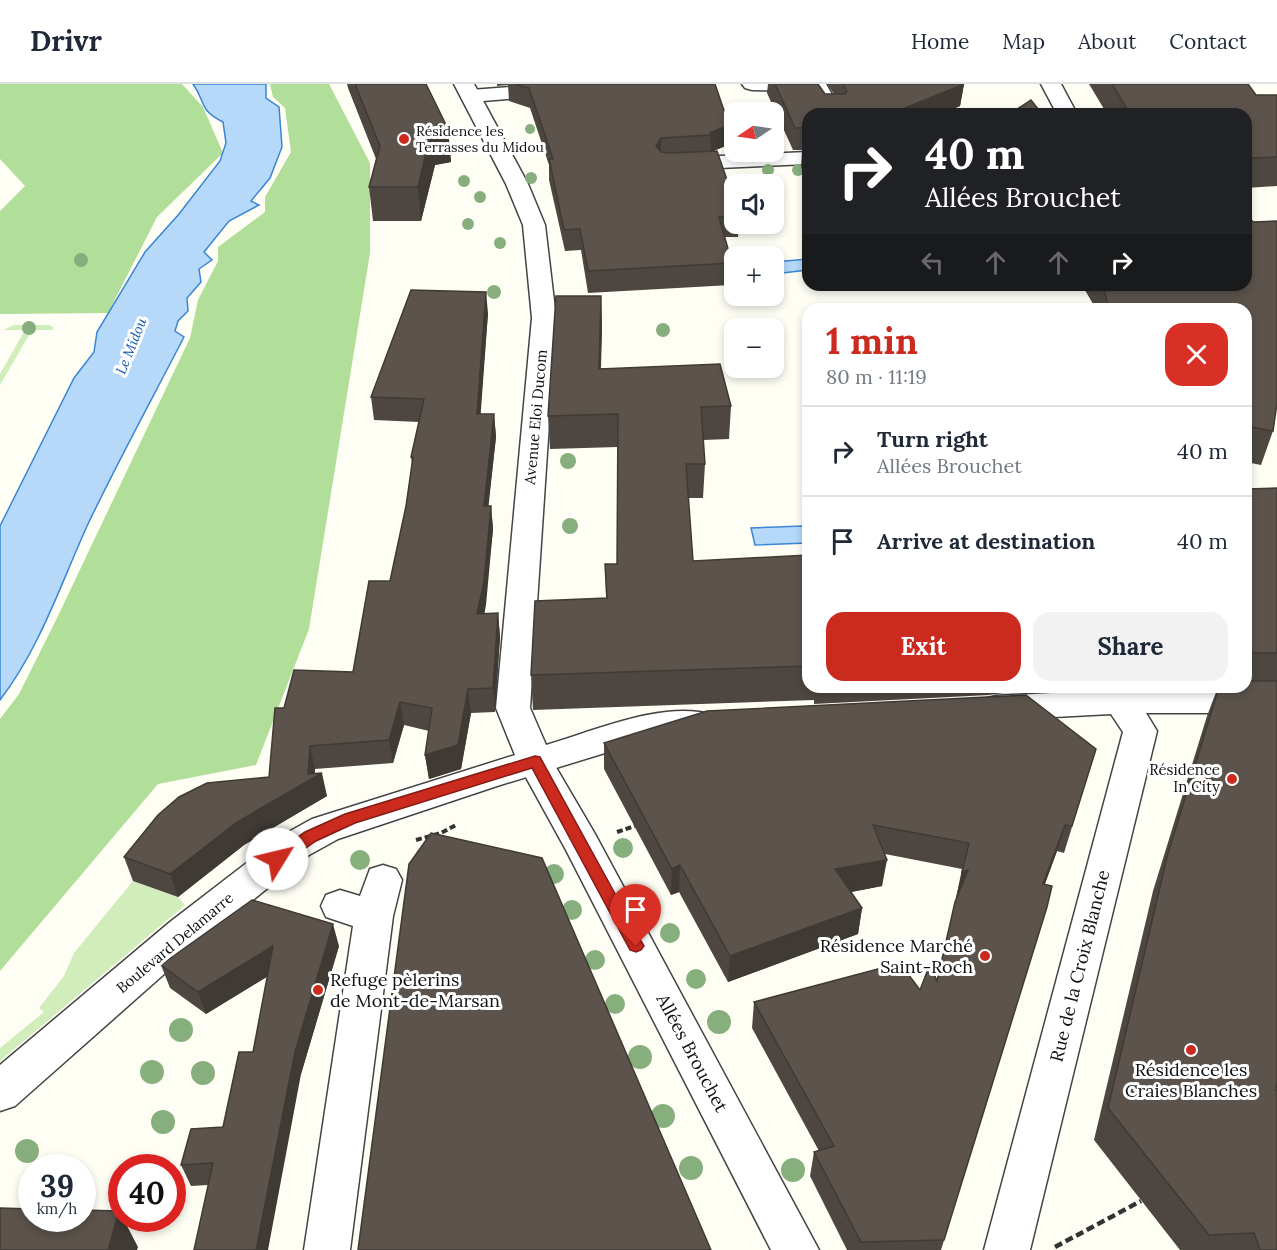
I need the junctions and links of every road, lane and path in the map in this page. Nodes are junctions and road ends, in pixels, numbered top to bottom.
1 (618, 84) edge
2 (752, 84) edge
3 (842, 84) edge
4 (1051, 84) edge
5 (817, 85) edge
6 (467, 90) edge
7 (830, 108) edge
8 (1064, 108) edge
9 (802, 158) edge
10 (669, 165) edge
11 (1121, 694) edge
12 (1277, 701) edge
13 (965, 709) edge
14 (738, 722) edge
15 (535, 761) junction
16 (458, 822) dead end
17 (640, 824) edge
18 (582, 844) junction
19 (366, 901) joint
20 (0, 1092) edge
21 (1141, 1201) dead end
22 (327, 1250) edge
23 (796, 1250) edge
24 (1007, 1250) edge
25 (1049, 1250) edge

1 - 6 street
2 - 5 street
3 - 5 street
4 - 8 street
5 - 7 street
6 - 15 street, Avenue Eloi Ducom
9 - 10 street
11 - 12 street
11 - 13 street
11 - 24 street, Rue de la Croix Blanche
14 - 15 street, Boulevard Delamarre
15 - 18 street, Allées Brouchet
15 - 20 street, Boulevard Delamarre
16 - 19 path
17 - 18 path
18 - 23 street, Allées Brouchet
19 - 22 street
21 - 25 path

